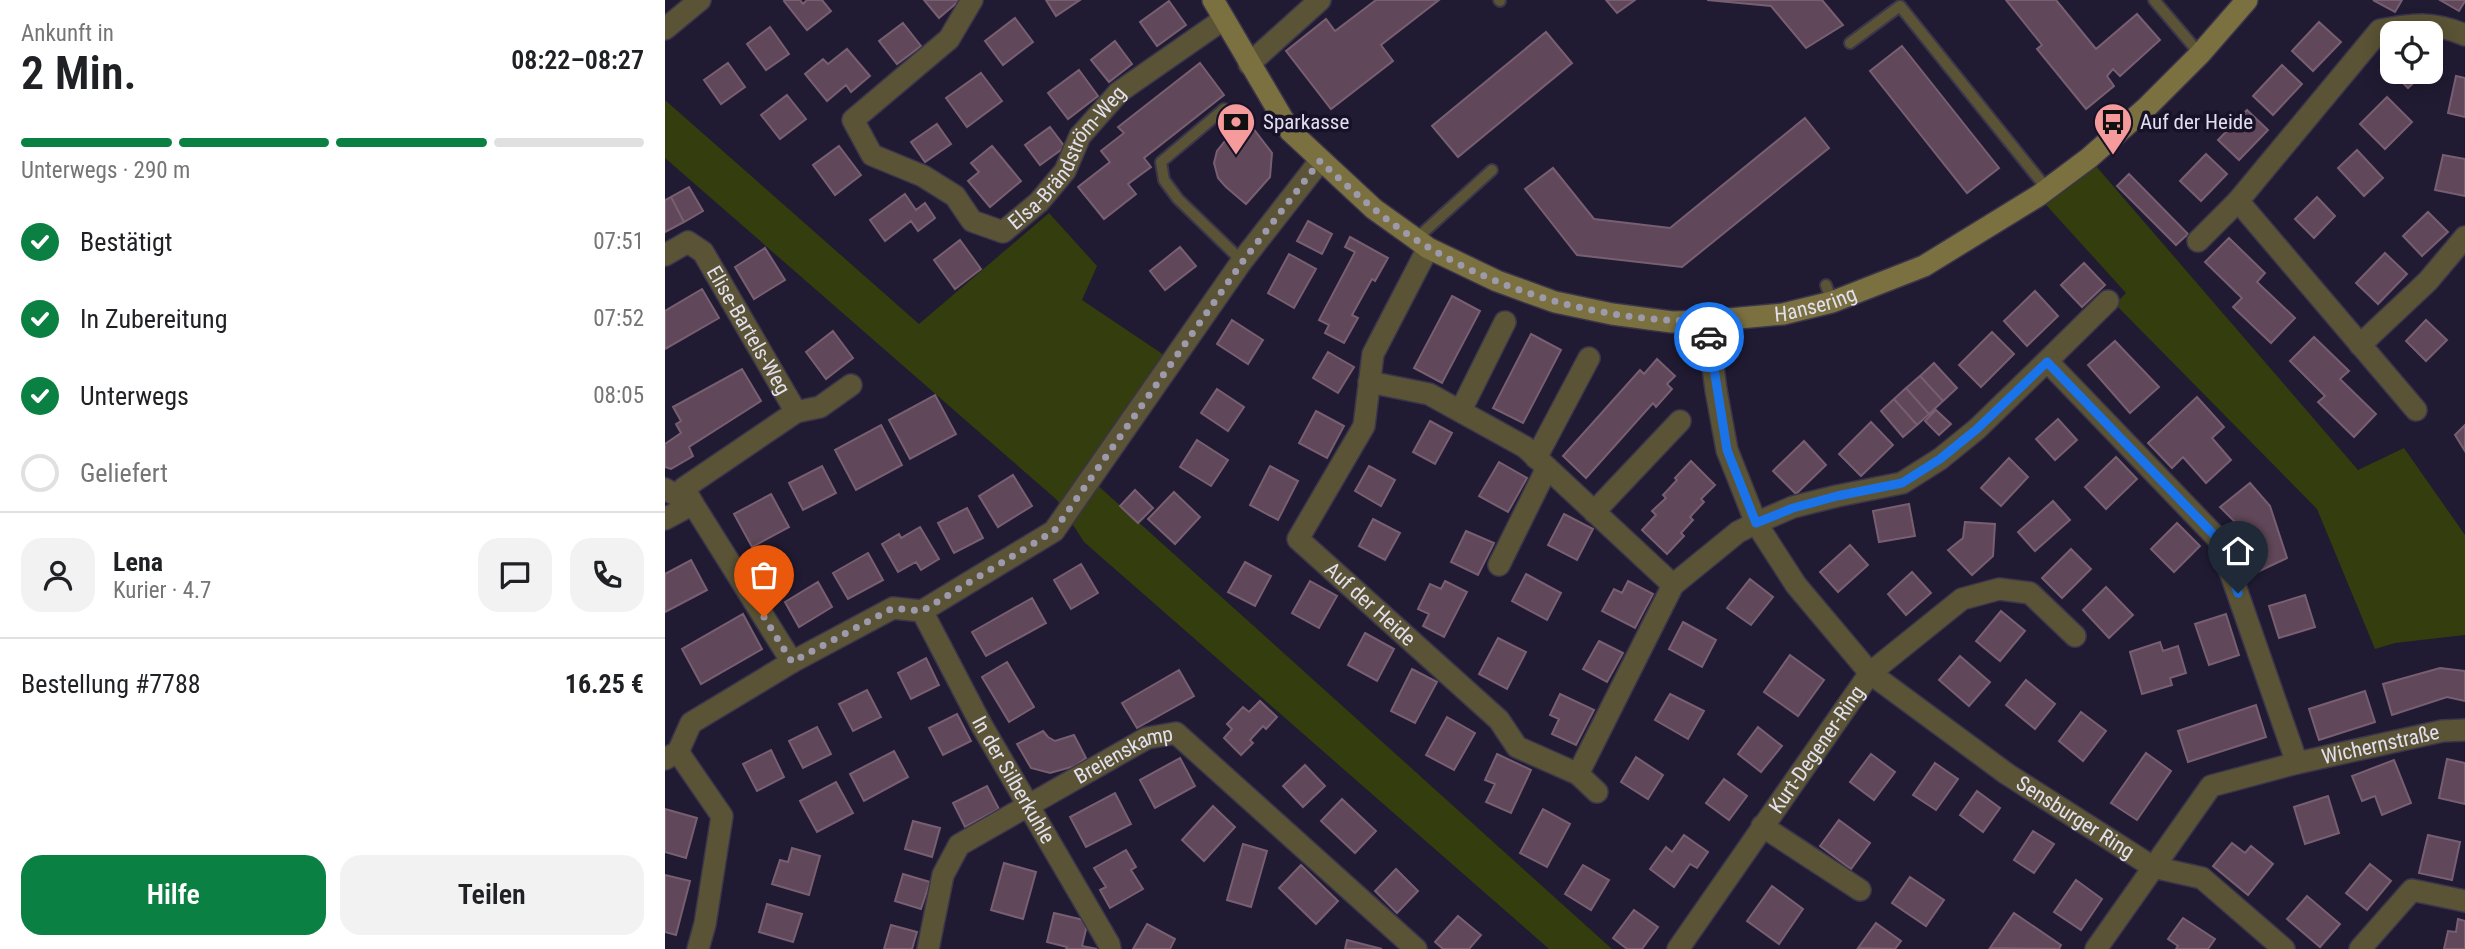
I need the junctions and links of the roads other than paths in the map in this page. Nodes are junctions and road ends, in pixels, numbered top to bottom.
1 (700, 0) edge
2 (972, 0) edge
3 (1320, 0) edge
4 (2154, 0) edge
5 (2247, 0) edge
6 (1219, 9) edge
7 (665, 29) edge
8 (2465, 35) edge
9 (1850, 43) dead end
10 (2200, 54) junction
11 (1249, 64) junction
12 (1224, 109) dead end
13 (1320, 161) junction
14 (1492, 170) dead end
15 (2047, 189) junction
16 (2238, 201) junction
17 (2465, 237) edge
18 (2197, 241) dead end
19 (1422, 243) junction
20 (665, 256) edge
21 (1243, 261) junction
22 (2108, 300) dead end
23 (1707, 321) junction
24 (1505, 322) dead end
25 (2360, 345) junction
26 (1589, 358) dead end
27 (2047, 362) junction
28 (1369, 383) junction
29 (851, 385) dead end
30 (1461, 410) junction
31 (2416, 410) dead end
32 (796, 412) junction
33 (1680, 421) dead end
34 (1542, 463) junction
35 (665, 489) edge
36 (693, 504) junction
37 (1594, 512) junction
38 (665, 519) edge
39 (1756, 523) junction
40 (1499, 565) dead end
41 (1673, 585) junction
42 (922, 611) junction
43 (2074, 636) dead end
44 (792, 662) junction
45 (1870, 673) junction
46 (2465, 730) edge
47 (671, 756) edge
48 (2297, 763) junction
49 (1578, 774) junction
50 (1597, 792) dead end
51 (1029, 806) junction
52 (1762, 826) junction
53 (2153, 867) junction
54 (1860, 890) dead end
55 (2465, 901) edge
56 (698, 949) edge
57 (928, 949) edge
58 (1109, 949) edge
59 (1416, 949) edge
60 (1678, 949) edge
61 (2096, 949) edge
62 (2284, 949) edge
63 (2360, 949) edge

1 - 7 street
2 - 6 street, Elsa-Brändström-Weg
3 - 11 street
4 - 10 lane
5 - 10 street, Hansering
6 - 11 street, Hansering
8 - 16 street
9 - 15 lane
10 - 15 street, Hansering
11 - 13 street, Hansering
12 - 21 lane
13 - 19 street, Hansering
13 - 21 street
14 - 19 lane
15 - 23 street, Hansering
16 - 18 street
16 - 25 street
17 - 25 street
19 - 23 street, Hansering
19 - 28 street, Auf der Heide
20 - 32 street, Elise-Bartels-Weg
21 - 42 street
22 - 27 street
23 - 39 street, Sensburger Ring
24 - 30 street
25 - 31 street
26 - 34 street
27 - 39 street
27 - 48 street, Wichernstraße
28 - 30 street
28 - 49 street, Auf der Heide
29 - 32 street, Elise-Bartels-Weg
30 - 34 street
32 - 36 street, Elise-Bartels-Weg
33 - 37 street
34 - 37 street
34 - 40 street
35 - 36 street
36 - 38 street
36 - 44 street
37 - 41 street
39 - 41 street
39 - 45 street, Sensburger Ring
41 - 49 street
42 - 44 street
42 - 51 street, In der Silberkuhle
43 - 45 street
44 - 47 street
45 - 52 street, Kurt-Degener-Ring
45 - 53 street, Sensburger Ring
46 - 48 street, Wichernstraße
47 - 56 street
48 - 53 street, Wichernstraße
49 - 50 street, Auf der Heide
51 - 57 street, Breienskamp
51 - 58 street, In der Silberkuhle
51 - 59 street, Breienskamp
52 - 54 street, Kurt-Degener-Ring
52 - 60 street, Kurt-Degener-Ring
53 - 61 street, Wichernstraße
53 - 62 street, Sensburger Ring
55 - 63 street

